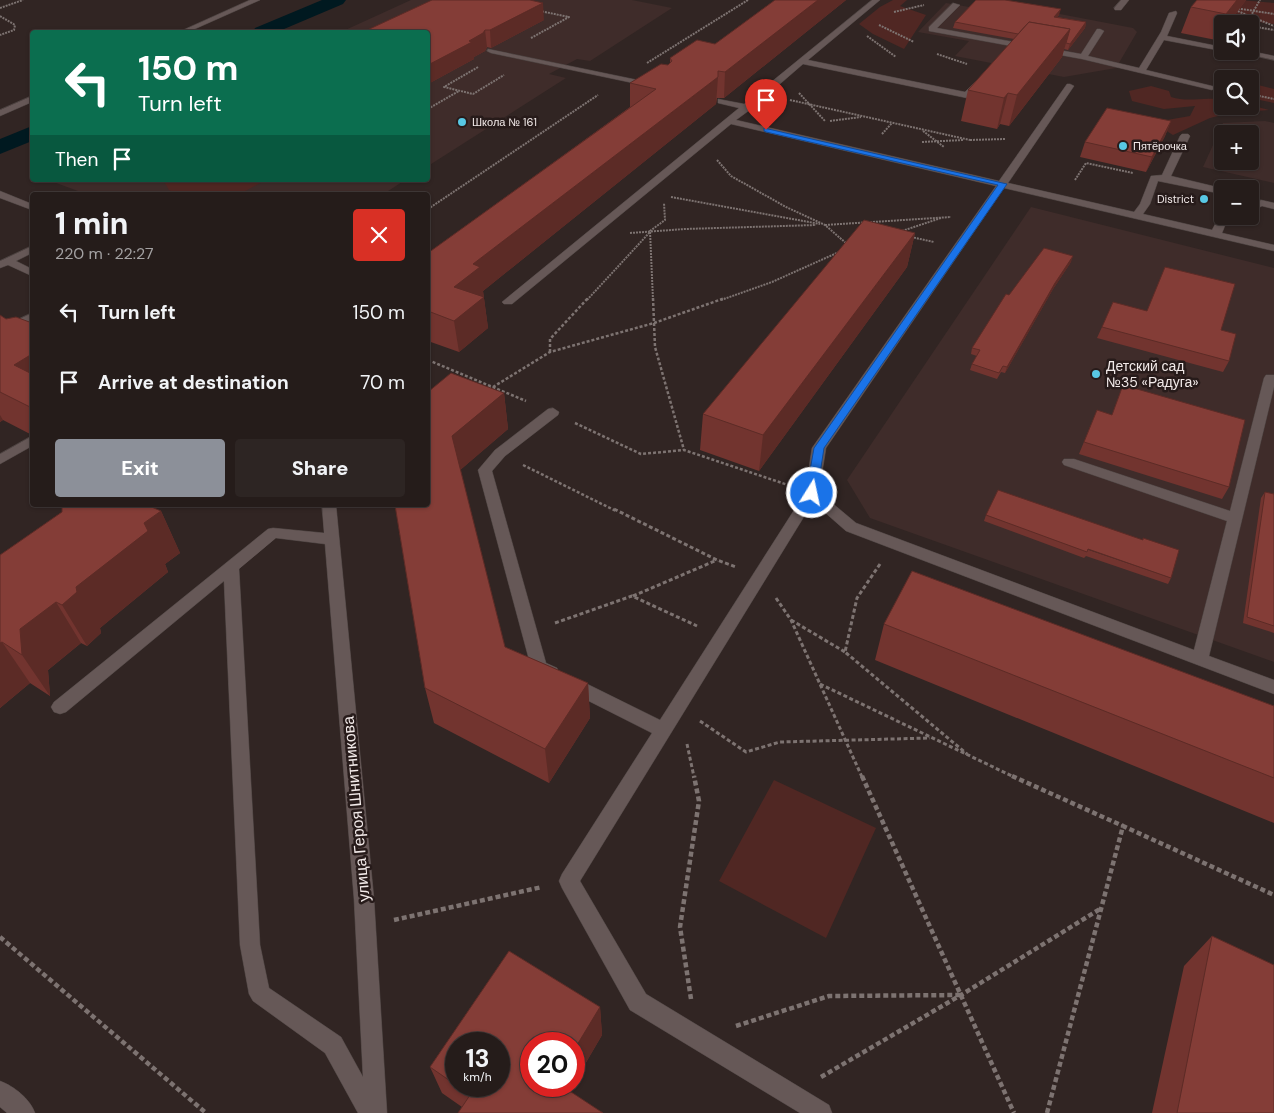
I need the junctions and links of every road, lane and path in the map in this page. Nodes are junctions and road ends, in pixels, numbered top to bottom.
1 (23, 0) edge
2 (256, 0) edge
3 (748, 0) edge
4 (876, 0) edge
5 (1125, 0) edge
6 (1260, 0) edge
7 (924, 4) dead end
8 (956, 5) dead end
9 (0, 8) edge
10 (1118, 8) dead end
11 (532, 9) edge
12 (1254, 11) junction
13 (1173, 13) dead end
14 (1274, 14) edge
15 (1248, 15) edge
16 (1252, 15) edge
17 (0, 16) edge
18 (1259, 19) edge
19 (849, 22) junction
20 (1274, 26) edge
21 (1259, 28) edge
22 (188, 30) edge
23 (1274, 30) edge
24 (1100, 31) dead end
25 (0, 35) edge
26 (1161, 38) junction
27 (1214, 47) edge
28 (491, 52) edge
29 (502, 54) junction
30 (1259, 55) edge
31 (1083, 56) junction
32 (1274, 58) edge
33 (531, 60) junction
34 (899, 60) dead end
35 (802, 61) junction
36 (1141, 72) junction
37 (783, 77) junction
38 (621, 79) junction
39 (982, 81) edge
40 (657, 86) edge
41 (1070, 86) dead end
42 (1212, 87) dead end
43 (460, 91) junction
44 (762, 94) junction
45 (1259, 96) edge
46 (1274, 99) edge
47 (30, 100) edge
48 (721, 101) edge
49 (430, 104) edge
50 (434, 105) junction
51 (810, 105) junction
52 (748, 107) junction
53 (430, 108) edge
54 (0, 113) edge
55 (730, 121) junction
56 (831, 127) dead end
57 (920, 129) junction
58 (1185, 136) dead end
59 (708, 139) junction
60 (1034, 139) junction
61 (970, 140) junction
62 (936, 141) junction
63 (919, 142) dead end
64 (949, 152) dead end
65 (1154, 178) junction
66 (1165, 178) junction
67 (1003, 184) junction
68 (1070, 186) dead end
69 (1214, 188) edge
70 (644, 192) junction
71 (0, 194) edge
72 (1261, 204) edge
73 (30, 206) edge
74 (1274, 206) edge
75 (430, 208) edge
76 (1137, 215) junction
77 (946, 216) junction
78 (976, 223) junction
79 (825, 225) junction
80 (1220, 225) edge
81 (650, 232) junction
82 (1216, 234) junction
83 (590, 236) junction
84 (850, 247) edge
85 (958, 248) junction
86 (1274, 248) edge
87 (30, 250) edge
88 (841, 251) edge
89 (4, 263) edge
90 (30, 272) edge
91 (508, 302) dead end
92 (30, 317) edge
93 (654, 323) junction
94 (0, 333) edge
95 (550, 352) junction
96 (430, 361) edge
97 (1270, 378) dead end
98 (493, 387) junction
99 (484, 388) edge
100 (553, 412) junction
101 (30, 441) edge
102 (684, 450) junction
103 (500, 453) junction
104 (0, 460) edge
105 (1069, 462) dead end
106 (812, 493) junction
107 (329, 507) edge
108 (1235, 518) junction
109 (332, 539) junction
110 (894, 543) junction
111 (717, 560) junction
112 (230, 567) junction
113 (760, 576) junction
114 (632, 596) junction
115 (790, 620) junction
116 (530, 632) junction
117 (722, 638) junction
118 (845, 652) junction
119 (1200, 659) junction
120 (820, 684) junction
121 (1274, 687) edge
122 (679, 706) junction
123 (60, 707) dead end
124 (664, 730) junction
125 (931, 738) junction
126 (846, 740) junction
127 (972, 758) junction
128 (1122, 826) junction
129 (569, 881) junction
130 (1274, 895) edge
131 (1101, 909) junction
132 (366, 926) junction
133 (0, 937) edge
134 (961, 995) junction
135 (697, 1038) junction
136 (0, 1092) edge
137 (791, 1095) junction
138 (24, 1113) edge
139 (206, 1113) edge
140 (370, 1113) edge
141 (376, 1113) edge
142 (821, 1113) edge
143 (1014, 1113) edge
144 (1047, 1113) edge

1 - 9 path
2 - 22 street
3 - 38 path
4 - 19 street
5 - 10 street
6 - 12 path
7 - 19 path
8 - 31 street
11 - 29 path
12 - 14 path
12 - 15 path
12 - 16 path
13 - 26 street
17 - 25 path
18 - 20 path
19 - 34 path
19 - 35 street
21 - 23 path
24 - 31 street
26 - 27 street
26 - 36 street
28 - 29 street
29 - 33 street
29 - 43 path
30 - 32 street
31 - 36 street
33 - 38 street
33 - 43 path
35 - 37 street
35 - 39 street
36 - 42 street
37 - 44 street
37 - 51 path
38 - 40 street
38 - 75 path
41 - 60 street
43 - 50 path
44 - 51 path
44 - 52 street
45 - 46 path
47 - 54 street
48 - 52 street
49 - 50 path
50 - 53 path
51 - 56 path
51 - 57 path
52 - 55 street
55 - 59 street
55 - 67 street
57 - 61 path
57 - 62 path
58 - 66 street
59 - 70 street
59 - 79 path
60 - 61 path
60 - 67 street
61 - 62 path
62 - 63 path
62 - 64 path
65 - 66 street
65 - 68 path
65 - 76 street
66 - 69 street
67 - 76 street
67 - 78 street
70 - 79 path
70 - 81 path
70 - 83 street
71 - 73 street
72 - 74 street
76 - 82 street
77 - 78 path
77 - 79 path
77 - 85 path
78 - 85 street
79 - 81 path
79 - 84 path
80 - 82 street
81 - 83 path
81 - 93 path
81 - 95 path
82 - 86 street
83 - 91 street
85 - 106 street
87 - 89 street
88 - 93 path
89 - 90 street
92 - 94 street
93 - 95 path
93 - 102 path
95 - 98 path
96 - 98 path
97 - 108 street
98 - 99 path
98 - 100 path
100 - 102 path
100 - 103 street
101 - 104 street
102 - 106 path
103 - 111 path
103 - 116 street
105 - 108 street
106 - 110 street
106 - 113 street
107 - 109 street, улица Героя Шнитникова
108 - 119 street
109 - 112 street
109 - 132 street, улица Героя Шнитникова
110 - 118 path
110 - 119 street
111 - 113 path
111 - 114 path
112 - 123 street
112 - 140 street
113 - 115 path
113 - 117 street
114 - 116 path
114 - 117 path
115 - 118 path
115 - 120 path
116 - 124 street
117 - 122 street
118 - 127 path
119 - 121 street
120 - 125 path
120 - 126 path
122 - 124 street
122 - 126 path
122 - 135 path
124 - 129 street
125 - 126 path
125 - 127 path
126 - 134 path
127 - 128 path
128 - 130 path
128 - 131 path
129 - 132 path
129 - 135 street
131 - 134 path
131 - 144 path
132 - 141 street, улица Героя Шнитникова
133 - 139 path
134 - 135 path
134 - 137 path
134 - 143 path
135 - 137 street
136 - 138 street
137 - 142 street

